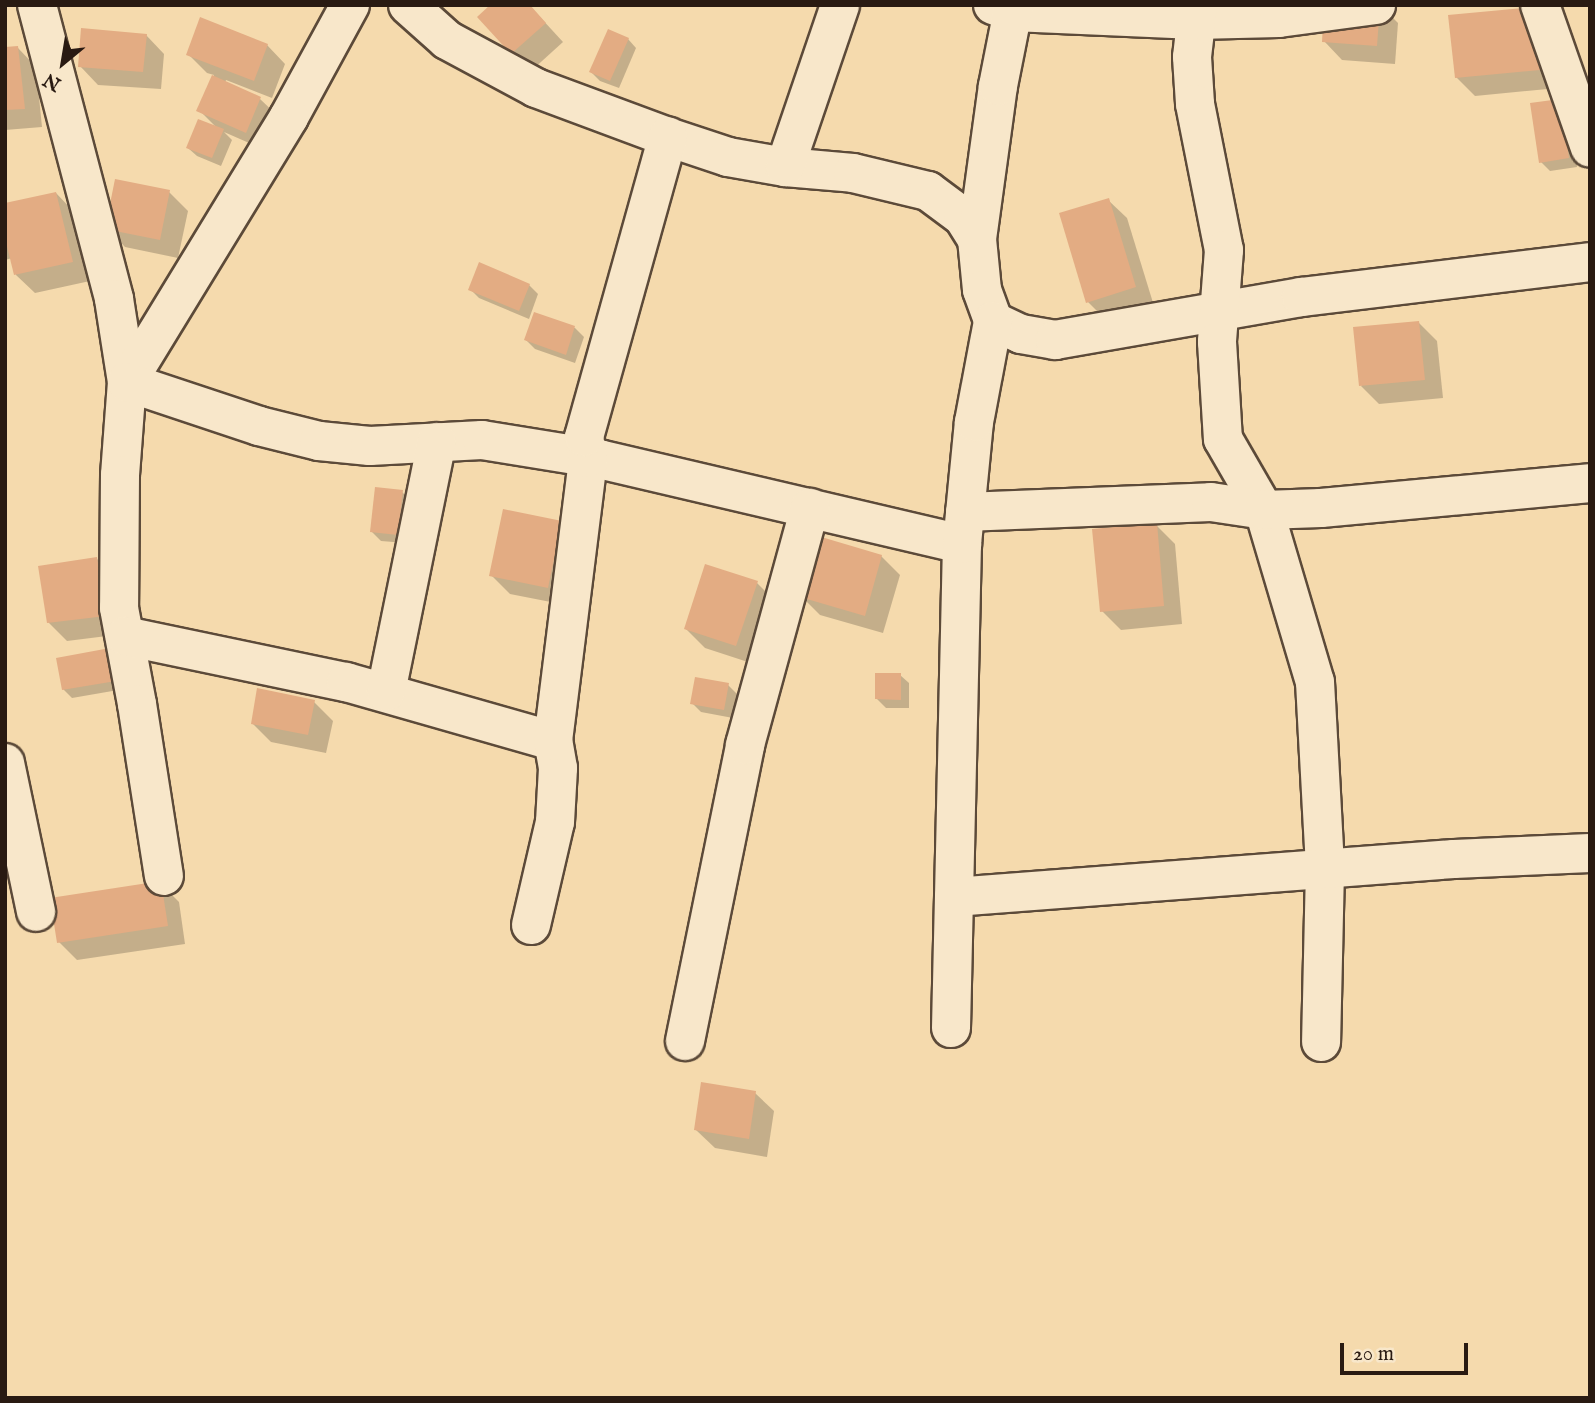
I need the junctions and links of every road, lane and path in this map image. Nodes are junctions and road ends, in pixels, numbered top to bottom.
1 (37, 5) edge
2 (350, 5) edge
3 (408, 5) edge
4 (840, 5) edge
5 (1376, 5) edge
6 (1540, 5) edge
7 (1007, 7) edge
8 (1197, 13) edge
9 (1579, 86) edge
10 (668, 137) junction
11 (1590, 148) edge
12 (785, 167) junction
13 (977, 239) junction
14 (1590, 262) edge
15 (1221, 313) junction
16 (993, 321) junction
17 (127, 382) junction
18 (437, 442) junction
19 (588, 458) junction
20 (1590, 483) edge
21 (810, 508) junction
22 (1264, 510) junction
23 (963, 528) junction
24 (125, 636) junction
25 (387, 692) junction
26 (554, 741) junction
27 (5, 763) edge
28 (1590, 853) edge
29 (1325, 869) junction
30 (164, 876) dead end
31 (5, 886) edge
32 (954, 897) junction
33 (531, 925) dead end
34 (951, 1028) dead end
35 (685, 1041) dead end
36 (1321, 1042) dead end

1 - 17 street
2 - 17 street
3 - 10 street
4 - 12 street
5 - 8 street
6 - 9 street
7 - 8 street
7 - 13 street
8 - 15 street
9 - 11 street
10 - 12 street
10 - 19 street
12 - 13 street
13 - 16 street
14 - 15 street
15 - 16 street
15 - 22 street
16 - 23 street
17 - 18 street
17 - 24 street
18 - 19 street
18 - 25 street
19 - 21 street
19 - 26 street
20 - 22 street
21 - 23 street
21 - 35 street
22 - 23 street
22 - 29 street
23 - 32 street
24 - 25 street
24 - 30 street
25 - 26 street
26 - 33 street
27 - 31 street
28 - 29 street
29 - 32 street
29 - 36 street
32 - 34 street

